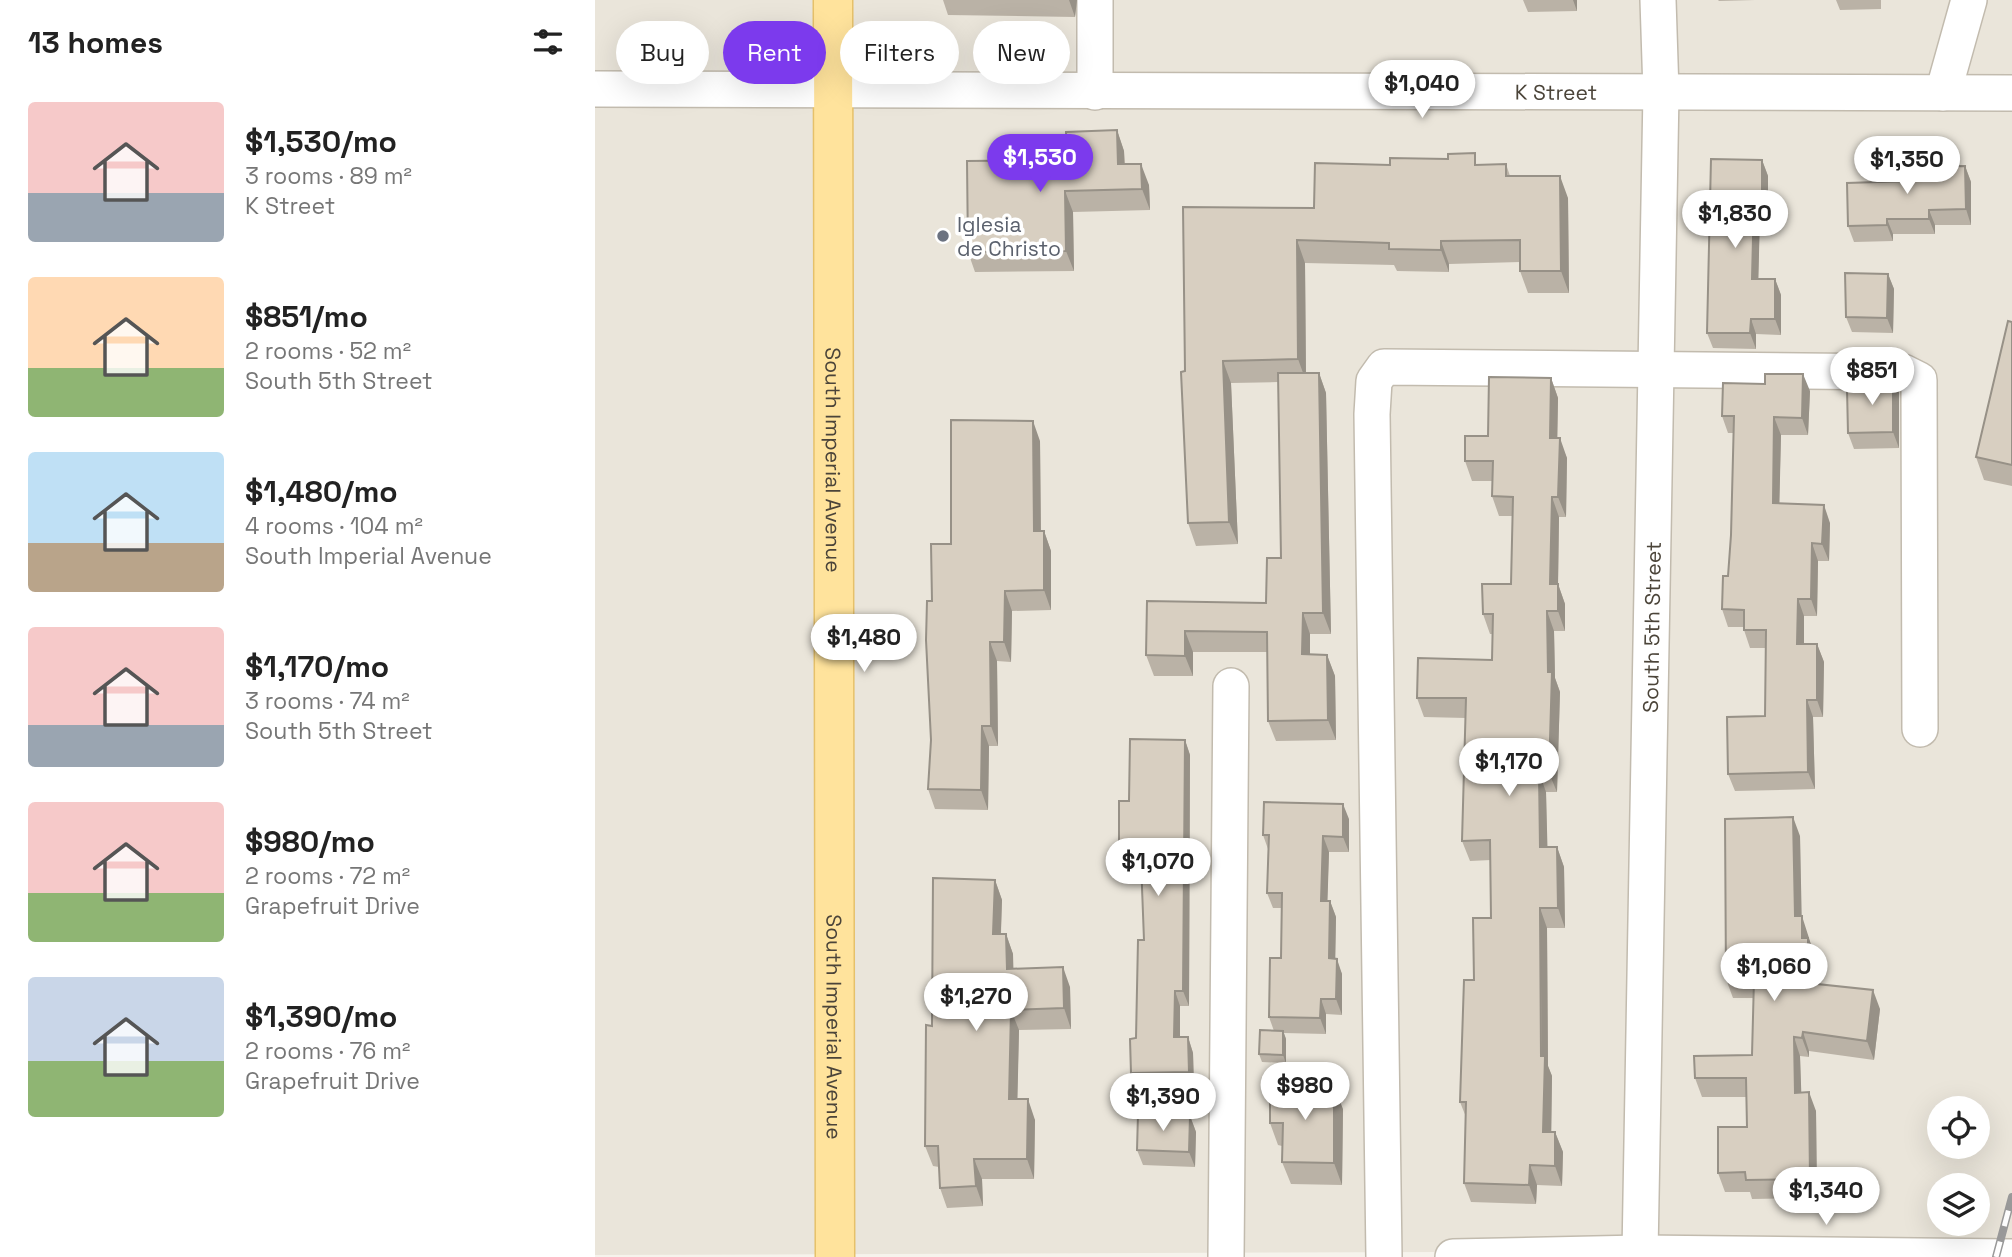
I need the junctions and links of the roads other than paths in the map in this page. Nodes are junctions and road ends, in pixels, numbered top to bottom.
1 (833, 0) edge
2 (1095, 0) edge
3 (1658, 0) edge
4 (1969, 0) edge
5 (595, 89) edge
6 (833, 90) junction
7 (1095, 92) junction
8 (1661, 92) junction
9 (1943, 93) junction
10 (2012, 93) edge
11 (1654, 370) junction
12 (1231, 686) dead end
13 (1920, 729) dead end
14 (1640, 1253) junction
15 (1584, 1256) edge
16 (2012, 1256) edge
17 (835, 1257) edge
18 (1226, 1257) edge
19 (1384, 1257) edge
20 (1453, 1257) edge

1 - 6 main road, South Imperial Avenue
2 - 7 street
3 - 8 street, South 5th Street
4 - 9 street
5 - 6 street, K Street
6 - 7 street, K Street
6 - 17 main road, South Imperial Avenue
7 - 8 street, K Street
8 - 9 street, K Street
8 - 11 street, South 5th Street
9 - 10 street, K Street
11 - 13 street
11 - 14 street, South 5th Street
11 - 19 street
12 - 18 street
14 - 15 street
14 - 16 street
15 - 20 street

